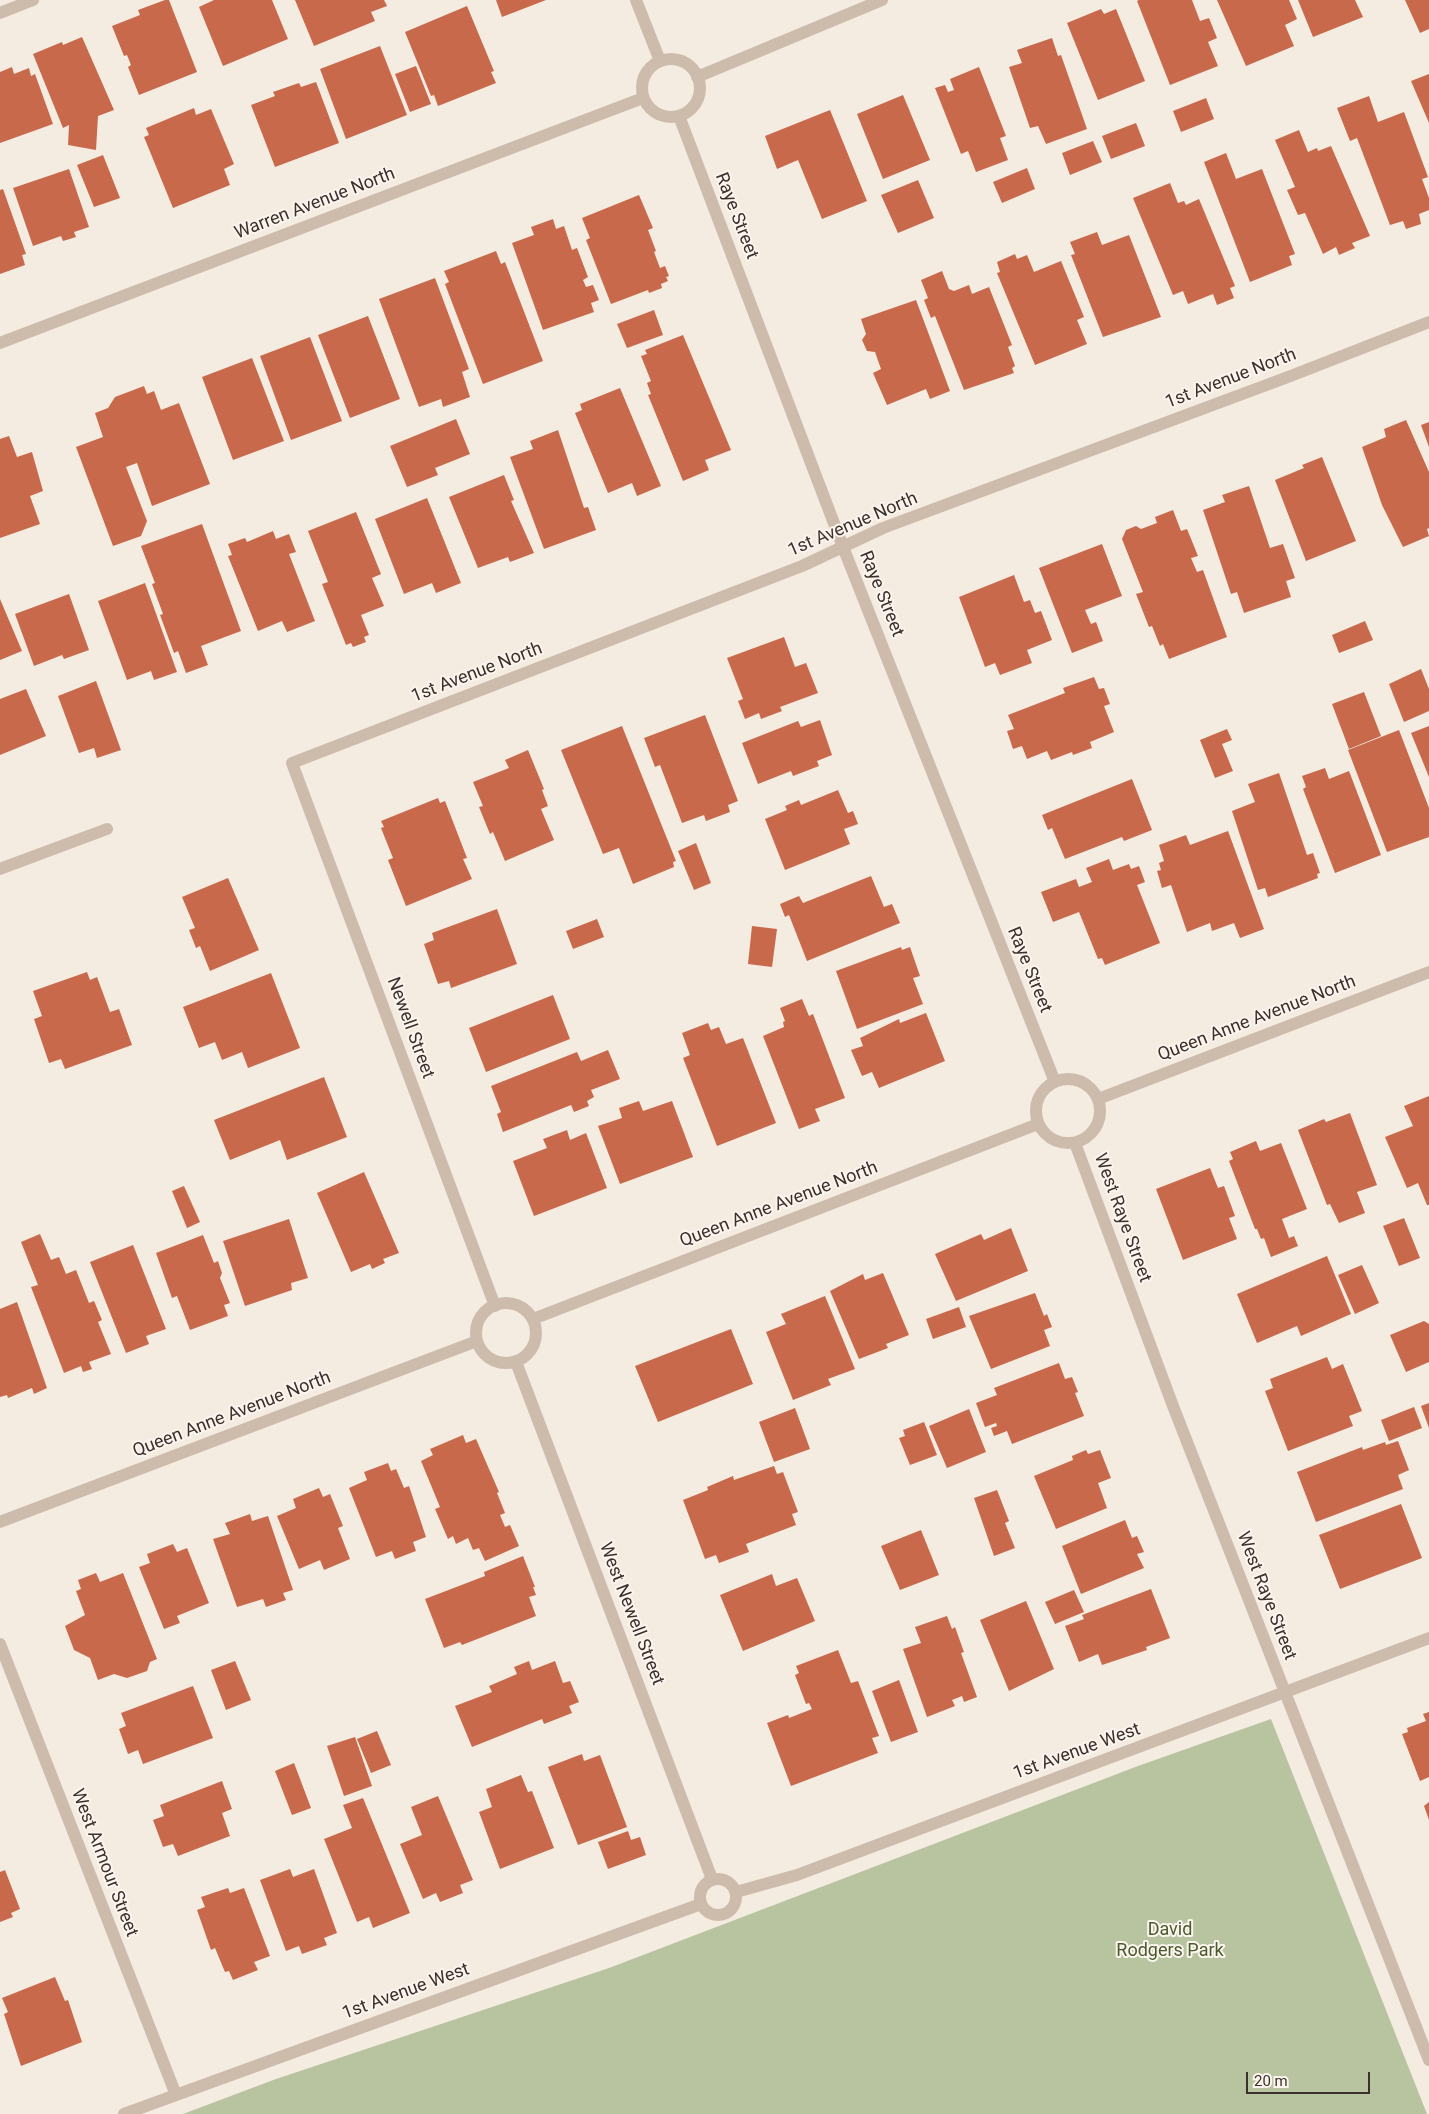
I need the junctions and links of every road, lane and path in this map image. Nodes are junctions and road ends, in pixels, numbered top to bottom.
1 (33, 0) edge
2 (636, 0) edge
3 (882, 0) edge
4 (0, 13) edge
5 (660, 61) junction
6 (697, 77) junction
7 (643, 98) junction
8 (679, 116) junction
9 (1429, 322) edge
10 (0, 343) edge
11 (843, 546) junction
12 (292, 763) joint
13 (107, 829) dead end
14 (0, 869) edge
15 (1429, 972) edge
16 (1055, 1082) junction
17 (1098, 1099) junction
18 (1038, 1124) junction
19 (1075, 1143) junction
20 (495, 1306) junction
21 (533, 1319) junction
22 (477, 1341) junction
23 (516, 1362) junction
24 (0, 1522) edge
25 (1429, 1638) edge
26 (0, 1644) edge
27 (1285, 1693) junction
28 (712, 1879) junction
29 (736, 1892) junction
30 (701, 1904) junction
31 (1429, 2060) edge
32 (176, 2095) junction
33 (124, 2114) edge

1 - 4 street
2 - 5 street
3 - 6 street
5 - 6 street
5 - 7 street
6 - 8 street
7 - 8 street
7 - 10 street, Warren Avenue North
8 - 11 street, Raye Street
9 - 11 street, 1st Avenue North
11 - 12 street, 1st Avenue North
11 - 16 street, Raye Street
12 - 20 street, Newell Street
13 - 14 street
15 - 17 street, Queen Anne Avenue North
16 - 17 street
16 - 18 street
17 - 19 street
18 - 19 street
18 - 21 street, Queen Anne Avenue North
19 - 27 street, West Raye Street
20 - 21 street
20 - 22 street
21 - 23 street
22 - 23 street
22 - 24 street, Queen Anne Avenue North
23 - 28 street, West Newell Street
25 - 27 street, 1st Avenue West
26 - 32 street, West Armour Street
27 - 29 street, 1st Avenue West
27 - 31 street, West Raye Street
28 - 29 street
28 - 30 street
29 - 30 street
30 - 32 street, 1st Avenue West
32 - 33 street, 1st Avenue West

